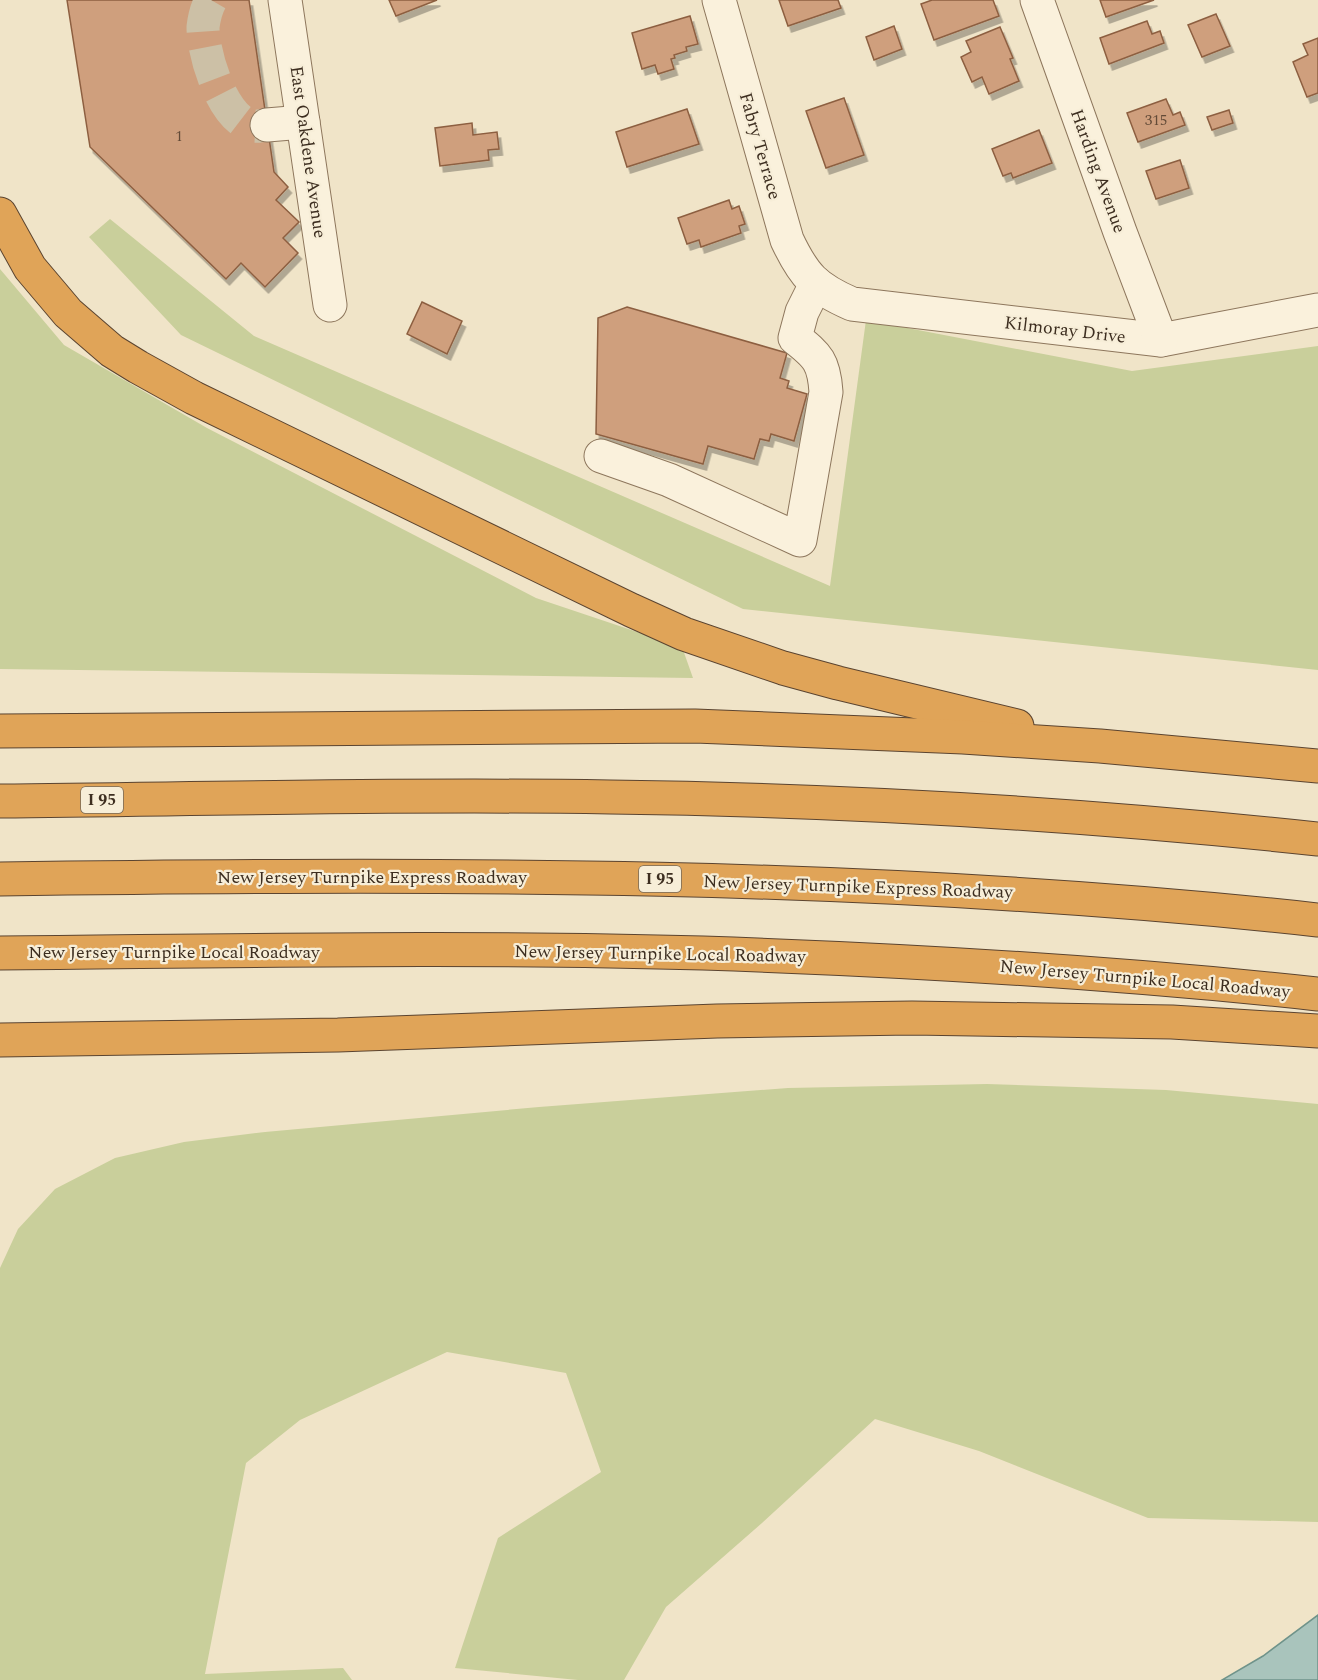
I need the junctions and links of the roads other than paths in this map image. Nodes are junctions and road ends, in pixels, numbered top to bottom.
1 (285, 0) edge
2 (718, 0) edge
3 (1037, 0) edge
4 (303, 122) junction
5 (267, 125) tunnel mouth
6 (0, 214) edge
7 (816, 284) junction
8 (330, 305) dead end
9 (1318, 310) edge
10 (1161, 340) junction
11 (601, 456) dead end
12 (0, 731) edge
13 (1100, 746) junction
14 (1318, 766) edge
15 (0, 801) edge
16 (1318, 839) edge
17 (0, 879) edge
18 (1318, 920) edge
19 (0, 953) edge
20 (1318, 994) edge
21 (1318, 1031) edge
22 (0, 1040) edge

1 - 4 street, East Oakdene Avenue
2 - 7 street, Fabry Terrace
3 - 10 street, Harding Avenue
4 - 5 street
4 - 8 street, East Oakdene Avenue
6 - 13 highway
7 - 10 street, Kilmoray Drive
7 - 11 street
9 - 10 street, Kilmoray Drive
12 - 13 highway
13 - 14 highway
15 - 16 highway, I 95
17 - 18 highway, New Jersey Turnpike Express Roadway / I 95
19 - 20 highway, New Jersey Turnpike Local Roadway
21 - 22 highway

